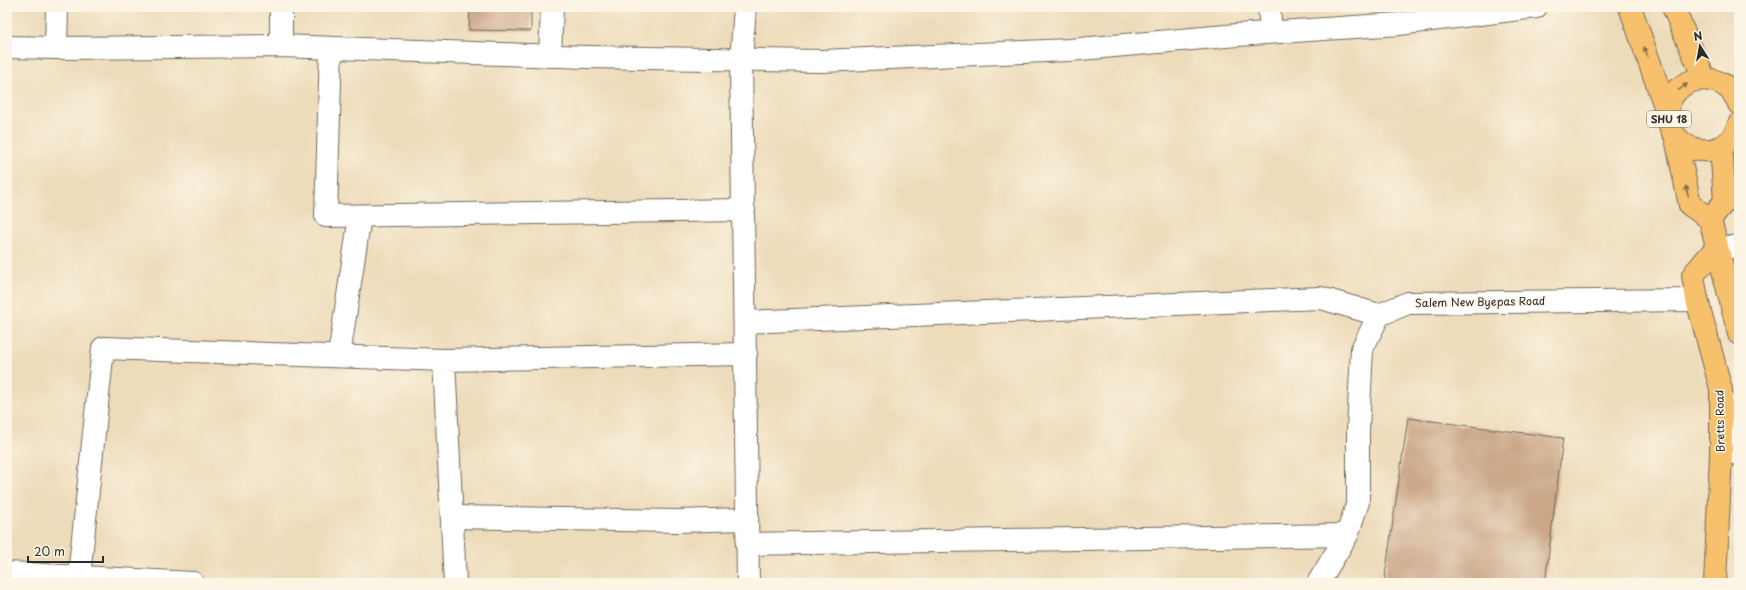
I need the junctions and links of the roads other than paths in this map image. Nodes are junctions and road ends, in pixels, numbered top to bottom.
1 (57, 7) edge
2 (281, 7) edge
3 (552, 7) edge
4 (745, 7) edge
5 (1269, 7) edge
6 (1536, 7) edge
7 (1630, 7) edge
8 (1673, 7) edge
9 (1271, 32) junction
10 (281, 46) junction
11 (7, 47) edge
12 (56, 48) junction
13 (330, 48) junction
14 (550, 56) junction
15 (741, 60) junction
16 (1704, 78) junction
17 (1736, 92) edge
18 (1668, 115) junction
19 (1739, 125) edge
20 (1676, 138) junction
21 (1721, 147) junction
22 (744, 210) junction
23 (360, 216) junction
24 (1710, 220) junction
25 (1717, 246) junction
26 (1739, 247) edge
27 (1698, 300) junction
28 (1379, 315) junction
29 (745, 322) junction
30 (1739, 334) edge
31 (746, 354) junction
32 (338, 356) junction
33 (444, 360) junction
34 (1721, 389) junction
35 (1739, 455) edge
36 (452, 517) junction
37 (747, 519) junction
38 (1347, 535) junction
39 (747, 544) junction
40 (7, 573) edge
41 (79, 576) junction
42 (193, 583) edge
43 (455, 583) edge
44 (748, 583) edge
45 (1318, 583) edge
46 (1716, 583) edge

1 - 12 street
2 - 10 street
3 - 14 street
4 - 15 street
5 - 9 street
6 - 9 street
18 -> 7 main road
8 - 16 main road
9 - 15 street
10 - 12 street
10 - 13 street
11 - 12 street
13 - 14 street
13 - 23 street
14 - 15 street
15 - 22 street
16 - 17 main road
18 -> 16 main road, SHU 18
18 - 20 main road, SHU 18
19 - 21 main road
20 - 21 main road, SHU 18
24 -> 20 main road
21 - 24 main road
22 - 23 street
22 - 29 street
23 - 32 street
24 - 25 main road
25 - 26 street
25 - 27 main road, Bretts Road
25 - 30 main road
27 - 28 street, Salem New Byepas Road
27 - 34 main road, Bretts Road
28 - 29 street
28 - 38 street
29 - 31 street
31 - 33 street
31 - 37 street
32 - 33 street
32 - 41 street
33 - 36 street
34 - 35 street
34 - 46 main road, Bretts Road
36 - 37 street
36 - 43 street
37 - 39 street
38 - 39 street
38 - 45 street
39 - 44 street
40 - 41 street
41 - 42 street

